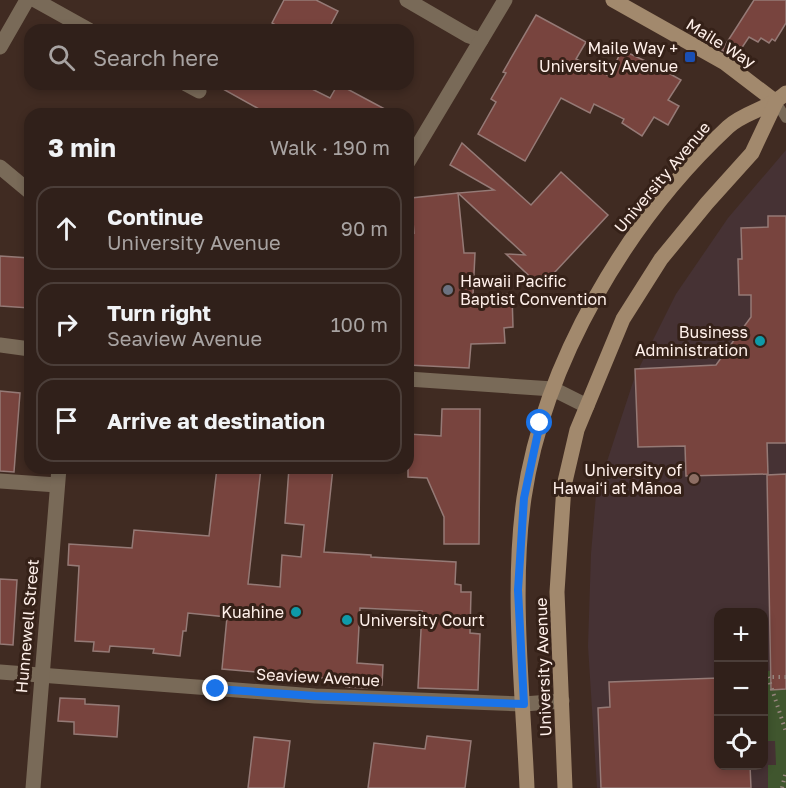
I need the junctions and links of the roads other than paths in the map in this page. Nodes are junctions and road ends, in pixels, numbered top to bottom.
1 (27, 0) edge
2 (35, 0) edge
3 (407, 0) edge
4 (505, 0) edge
5 (613, 0) edge
6 (78, 24) edge
7 (481, 40) junction
8 (0, 47) edge
9 (783, 100) edge
10 (786, 118) edge
11 (414, 152) edge
12 (0, 166) edge
13 (24, 187) edge
14 (0, 345) edge
15 (24, 347) edge
16 (414, 379) edge
17 (553, 389) junction
18 (587, 406) junction
19 (58, 474) edge
20 (0, 481) edge
21 (57, 485) junction
22 (0, 672) edge
23 (40, 675) junction
24 (562, 701) junction
25 (524, 704) junction
26 (33, 788) edge
27 (527, 788) edge
28 (566, 788) edge

1 - 8 street
2 - 6 street
3 - 7 street
4 - 7 street
5 - 9 main road, Maile Way
7 - 11 street
9 - 10 lane, Maile Way
9 - 17 main road, University Avenue
9 - 18 main road, University Avenue
12 - 13 street
14 - 15 street
16 - 17 street
17 - 18 street
17 - 25 main road, University Avenue
18 - 24 main road, University Avenue
19 - 21 street, Hunnewell Street
20 - 21 street
21 - 23 street, Hunnewell Street
22 - 23 street, Seaview Avenue
23 - 25 street, Seaview Avenue
23 - 26 street, Hunnewell Street
24 - 25 street, Seaview Avenue
24 - 28 main road, University Avenue
25 - 27 main road, University Avenue

